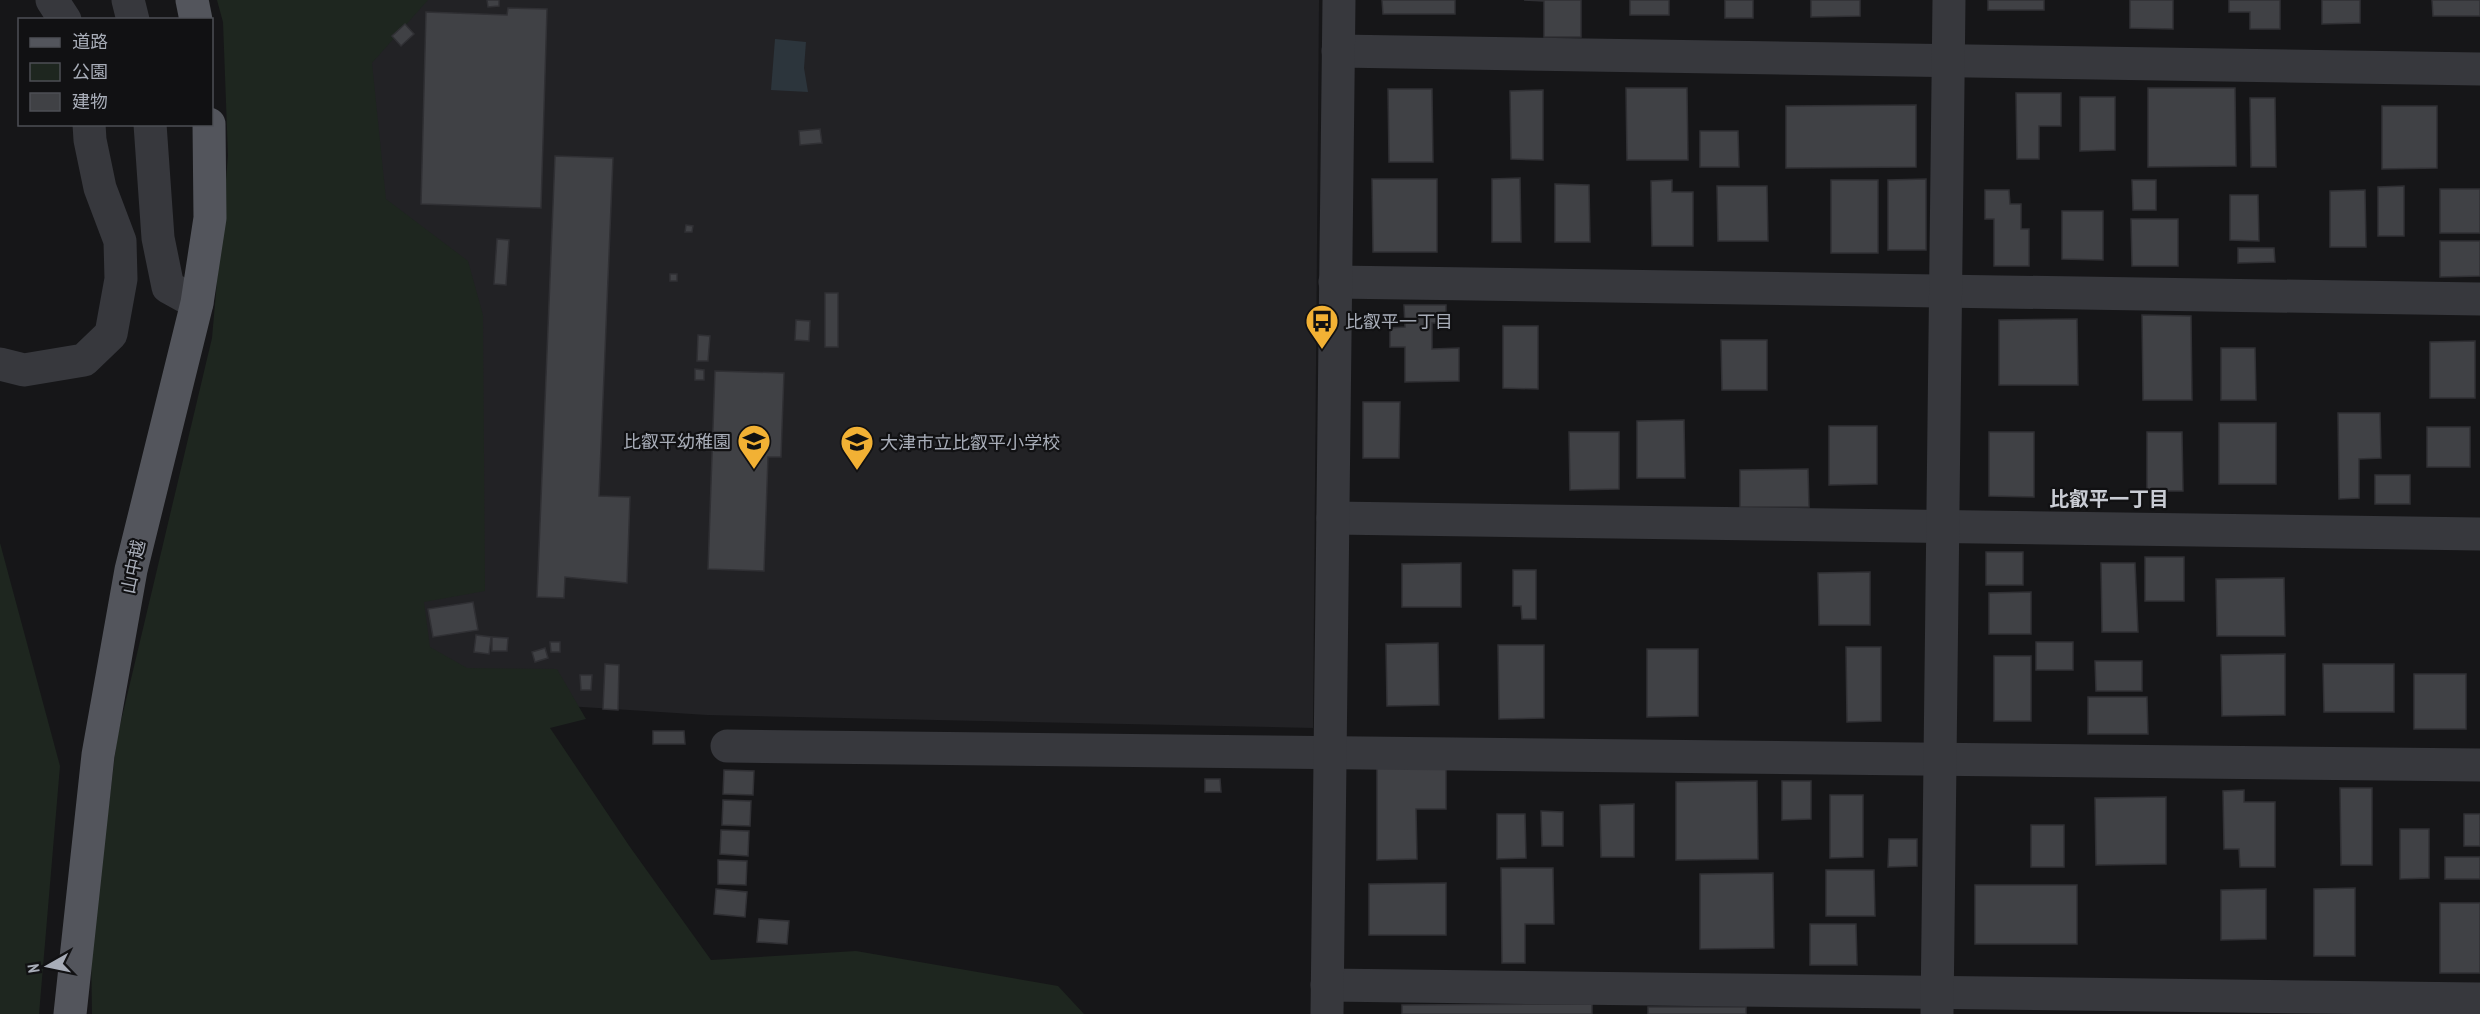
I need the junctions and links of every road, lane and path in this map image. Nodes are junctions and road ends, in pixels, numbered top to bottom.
1 (52, 0) edge
2 (128, 0) edge
3 (192, 0) edge
4 (1339, 0) edge
5 (1949, 0) edge
6 (63, 18) edge
7 (132, 18) edge
8 (196, 18) edge
9 (1338, 51) junction
10 (1948, 60) junction
11 (2480, 69) edge
12 (89, 126) edge
13 (150, 126) edge
14 (209, 126) edge
15 (158, 238) junction
16 (120, 241) junction
17 (1335, 282) junction
18 (1946, 291) junction
19 (2480, 299) edge
20 (197, 303) junction
21 (0, 364) edge
22 (1333, 518) junction
23 (1943, 527) junction
24 (2480, 534) edge
25 (728, 746) dead end
26 (1330, 752) junction
27 (1940, 759) junction
28 (2480, 765) edge
29 (2480, 999) edge
30 (1327, 1000) edge
31 (1937, 1003) edge
32 (70, 1014) edge

1 - 6 street
2 - 7 street
3 - 8 main road
4 - 9 street
5 - 10 street
9 - 10 street
9 - 17 street
10 - 11 street
10 - 18 street
12 - 16 street
13 - 15 street
14 - 20 main road, 山中越
15 - 16 street
15 - 20 street
16 - 21 street
17 - 18 street
17 - 22 street
18 - 19 street
18 - 23 street
20 - 32 main road, 山中越
22 - 23 street
22 - 26 street
23 - 24 street
23 - 27 street
25 - 26 street
26 - 27 street
26 - 30 street
27 - 28 street
27 - 31 street
29 - 31 street
30 - 31 street

